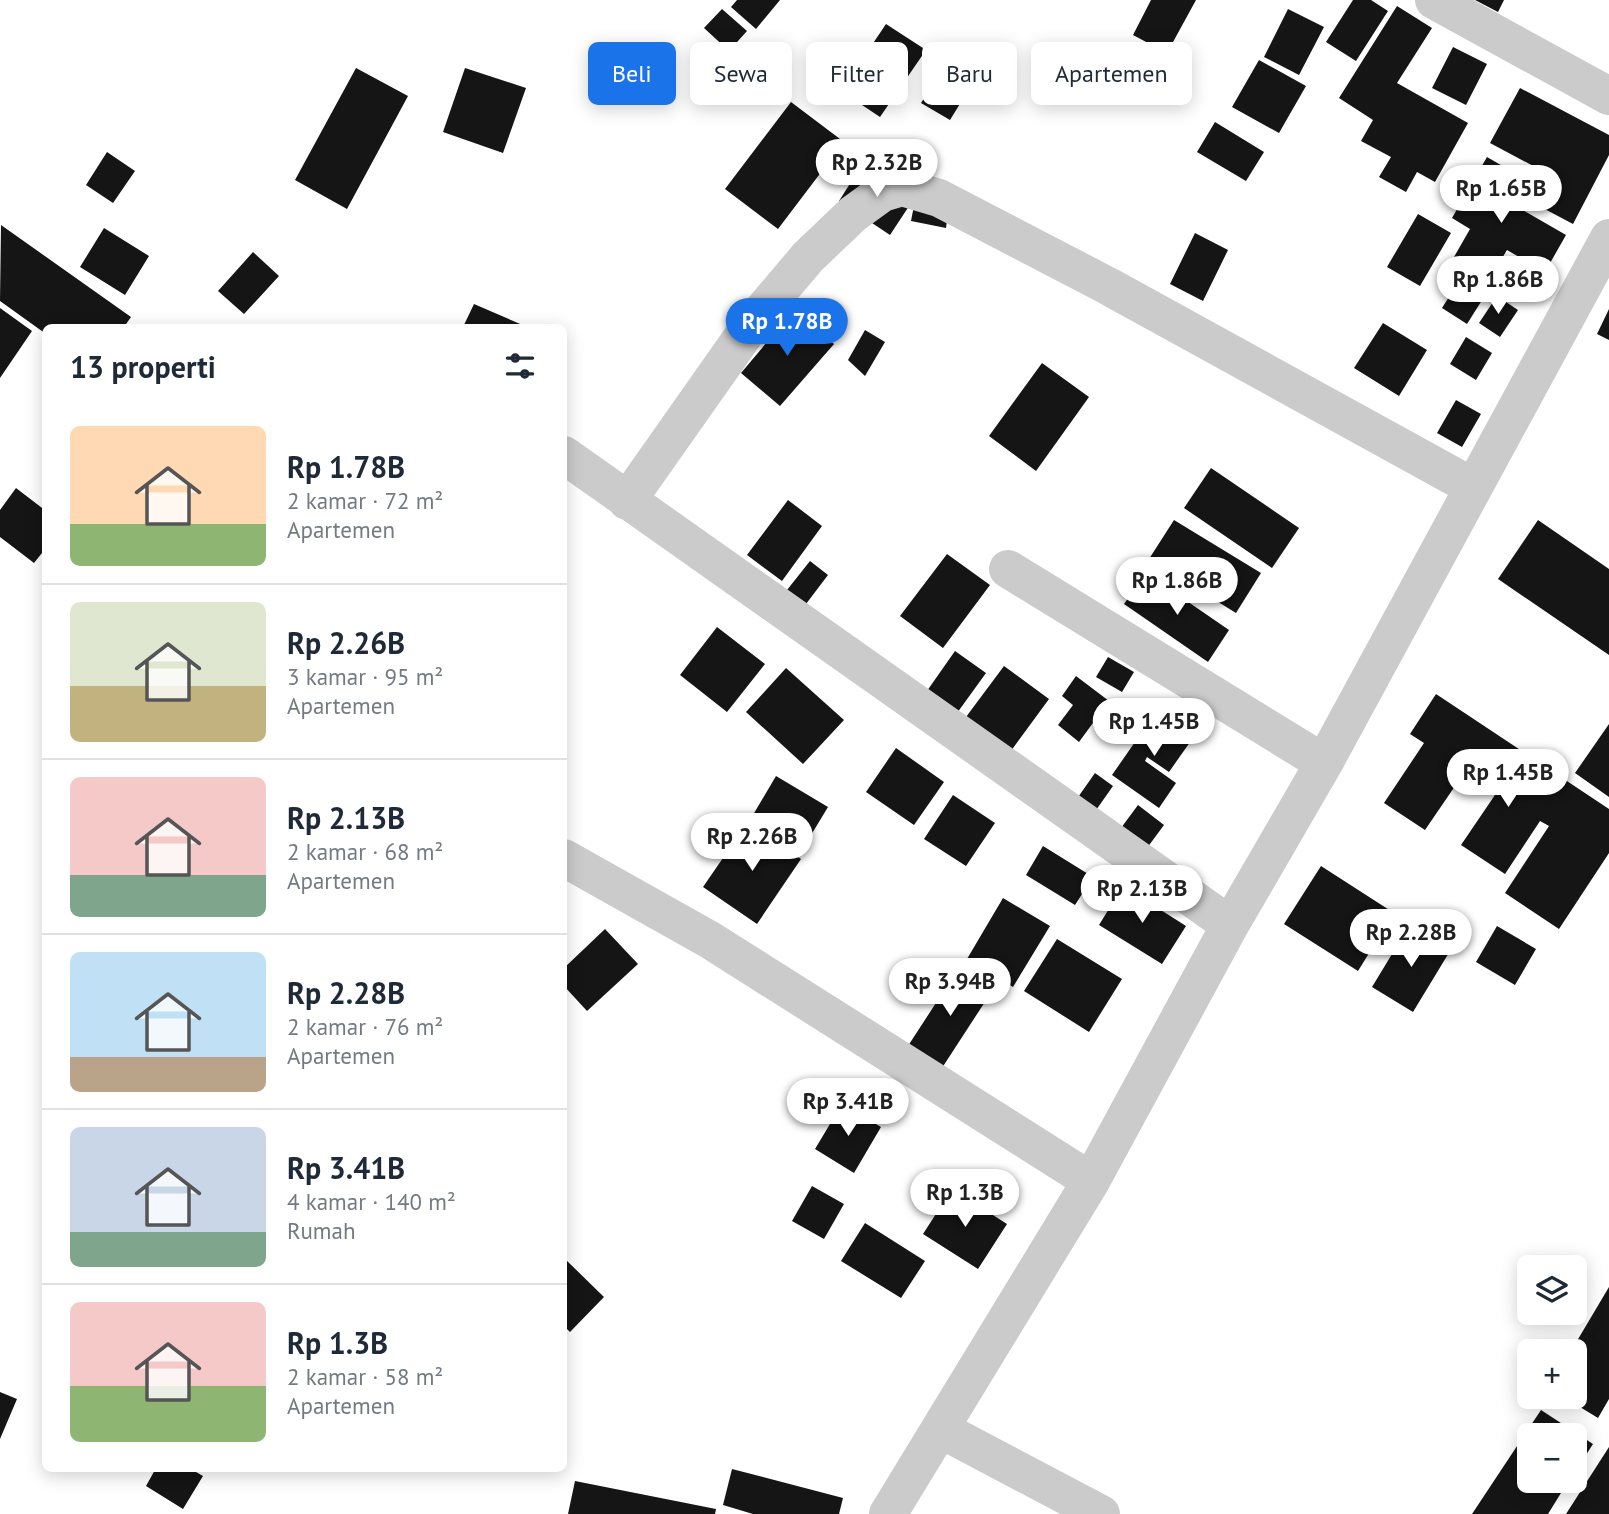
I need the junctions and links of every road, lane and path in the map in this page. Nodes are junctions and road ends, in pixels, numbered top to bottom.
1 (1434, 0) edge
2 (1609, 96) edge
3 (1609, 238) edge
4 (567, 457) edge
5 (1473, 486) junction
6 (627, 501) junction
7 (1008, 569) dead end
8 (1324, 763) junction
9 (567, 860) edge
10 (1230, 925) junction
11 (1090, 1181) junction
12 (940, 1429) junction
13 (888, 1514) edge
14 (1101, 1514) edge

1 - 2 street
3 - 5 street
4 - 6 street
5 - 6 street
5 - 8 street
6 - 10 street
7 - 8 street
8 - 10 street
9 - 11 street
10 - 11 street
11 - 12 street
12 - 13 street
12 - 14 street

